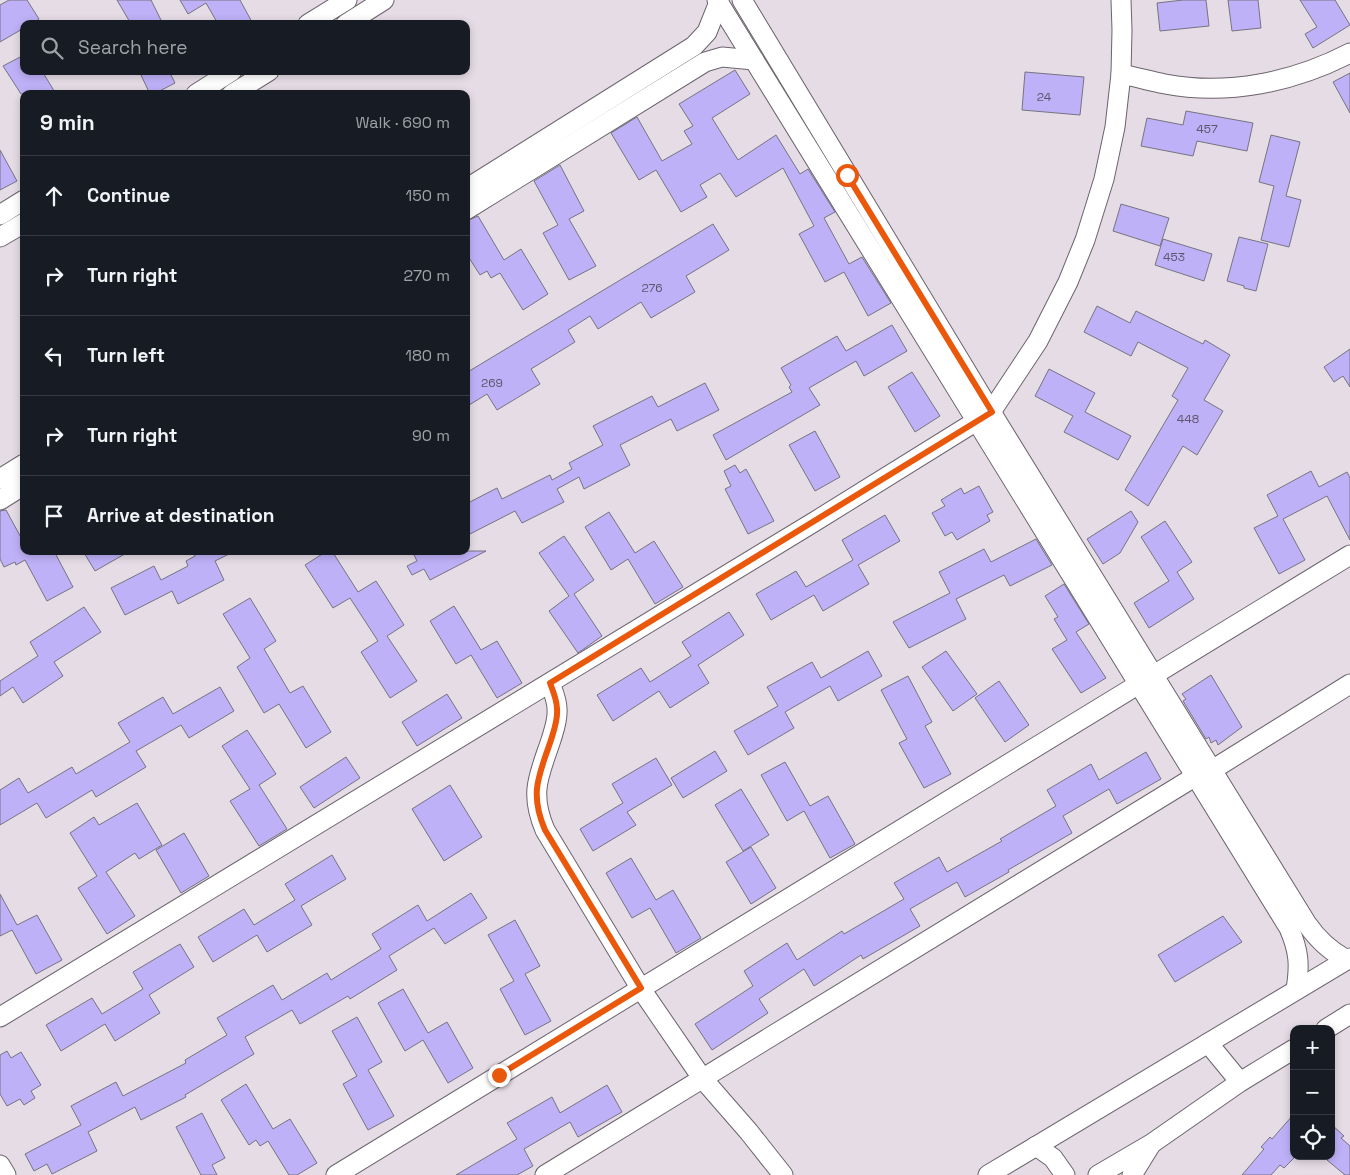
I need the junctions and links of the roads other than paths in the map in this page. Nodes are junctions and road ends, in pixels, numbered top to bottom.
1 (347, 0) edge
2 (384, 0) edge
3 (742, 0) edge
4 (1121, 0) edge
5 (718, 1) edge
6 (314, 20) edge
7 (352, 20) edge
8 (1350, 53) edge
9 (754, 60) junction
10 (1121, 74) junction
11 (226, 75) edge
12 (263, 75) edge
13 (202, 90) edge
14 (238, 90) edge
15 (470, 186) edge
16 (20, 202) edge
17 (470, 208) edge
18 (0, 215) edge
19 (20, 225) edge
20 (0, 237) edge
21 (984, 417) junction
22 (20, 466) edge
23 (0, 479) edge
24 (20, 488) edge
25 (0, 500) edge
26 (1350, 555) edge
27 (1146, 679) junction
28 (550, 683) junction
29 (1350, 684) edge
30 (1204, 773) junction
31 (1348, 959) edge
32 (641, 988) junction
33 (1296, 989) junction
34 (1350, 1014) edge
35 (0, 1017) edge
36 (1332, 1025) edge
37 (1208, 1042) junction
38 (1290, 1051) edge
39 (702, 1078) junction
40 (1240, 1082) junction
41 (1151, 1144) junction
42 (1036, 1146) junction
43 (0, 1165) edge
44 (1008, 1168) edge
45 (6, 1175) edge
46 (336, 1175) edge
47 (545, 1175) edge
48 (783, 1175) edge
49 (988, 1175) edge
50 (1065, 1175) edge
51 (1098, 1175) edge
52 (1132, 1175) edge

1 - 6 street
2 - 7 street
3 - 21 street
4 - 10 street
5 - 9 street
5 - 15 street
8 - 10 street
9 - 17 street
9 - 21 street
10 - 21 street
11 - 13 street
12 - 14 street
16 - 18 street
19 - 20 street
21 - 27 street
21 - 28 street
22 - 23 street
24 - 25 street
26 - 27 street
27 - 30 street
27 - 32 street
28 - 32 street
28 - 35 street
29 - 30 street
30 - 31 street
30 - 33 street
30 - 39 street
31 - 33 street
32 - 39 street
32 - 46 street
33 - 37 street
34 - 36 street
37 - 40 street
37 - 42 street
38 - 40 street
39 - 47 street
39 - 48 street
40 - 41 street
41 - 51 street
41 - 52 street
42 - 44 street
42 - 50 street
43 - 45 street
44 - 49 street

